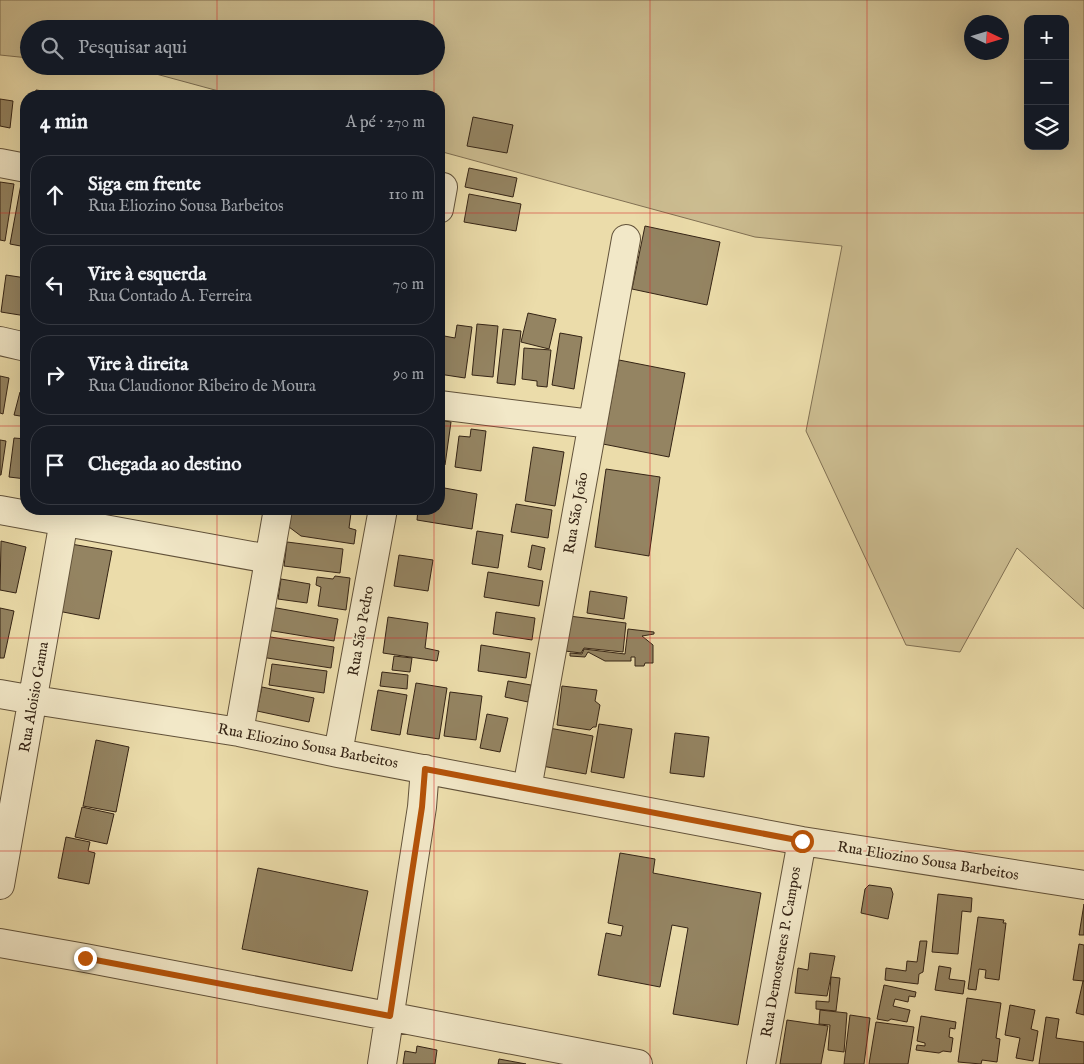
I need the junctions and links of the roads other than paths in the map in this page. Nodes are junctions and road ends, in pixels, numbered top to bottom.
1 (0, 163) edge
2 (20, 167) edge
3 (626, 238) dead end
4 (0, 341) edge
5 (20, 346) edge
6 (445, 406) edge
7 (591, 424) junction
8 (0, 510) edge
9 (20, 512) edge
10 (65, 515) edge
11 (277, 515) edge
12 (382, 515) edge
13 (269, 559) junction
14 (0, 694) edge
15 (34, 700) junction
16 (239, 732) junction
17 (338, 753) junction
18 (425, 769) junction
19 (527, 788) junction
20 (802, 841) junction
21 (0, 885) edge
22 (1084, 886) edge
23 (0, 943) edge
24 (390, 1016) junction
25 (382, 1064) edge
26 (638, 1064) edge
27 (761, 1064) edge

1 - 2 street
3 - 7 street, Rua São João
4 - 5 street
6 - 7 street
7 - 19 street, Rua São João
8 - 9 street
10 - 13 street
10 - 15 street, Rua Aloisio Gama
11 - 13 street
12 - 17 street, Rua São Pedro
13 - 16 street
14 - 15 street, Rua Eliozino Sousa Barbeitos
15 - 16 street, Rua Eliozino Sousa Barbeitos
15 - 21 street, Rua Aloisio Gama
16 - 17 street, Rua Eliozino Sousa Barbeitos
17 - 18 street, Rua Eliozino Sousa Barbeitos
18 - 19 street, Rua Eliozino Sousa Barbeitos
18 - 24 street
19 - 20 street, Rua Eliozino Sousa Barbeitos
20 - 22 street, Rua Eliozino Sousa Barbeitos
20 - 27 street, Rua Demostenes P. Campos
23 - 24 street
24 - 25 street
24 - 26 street

